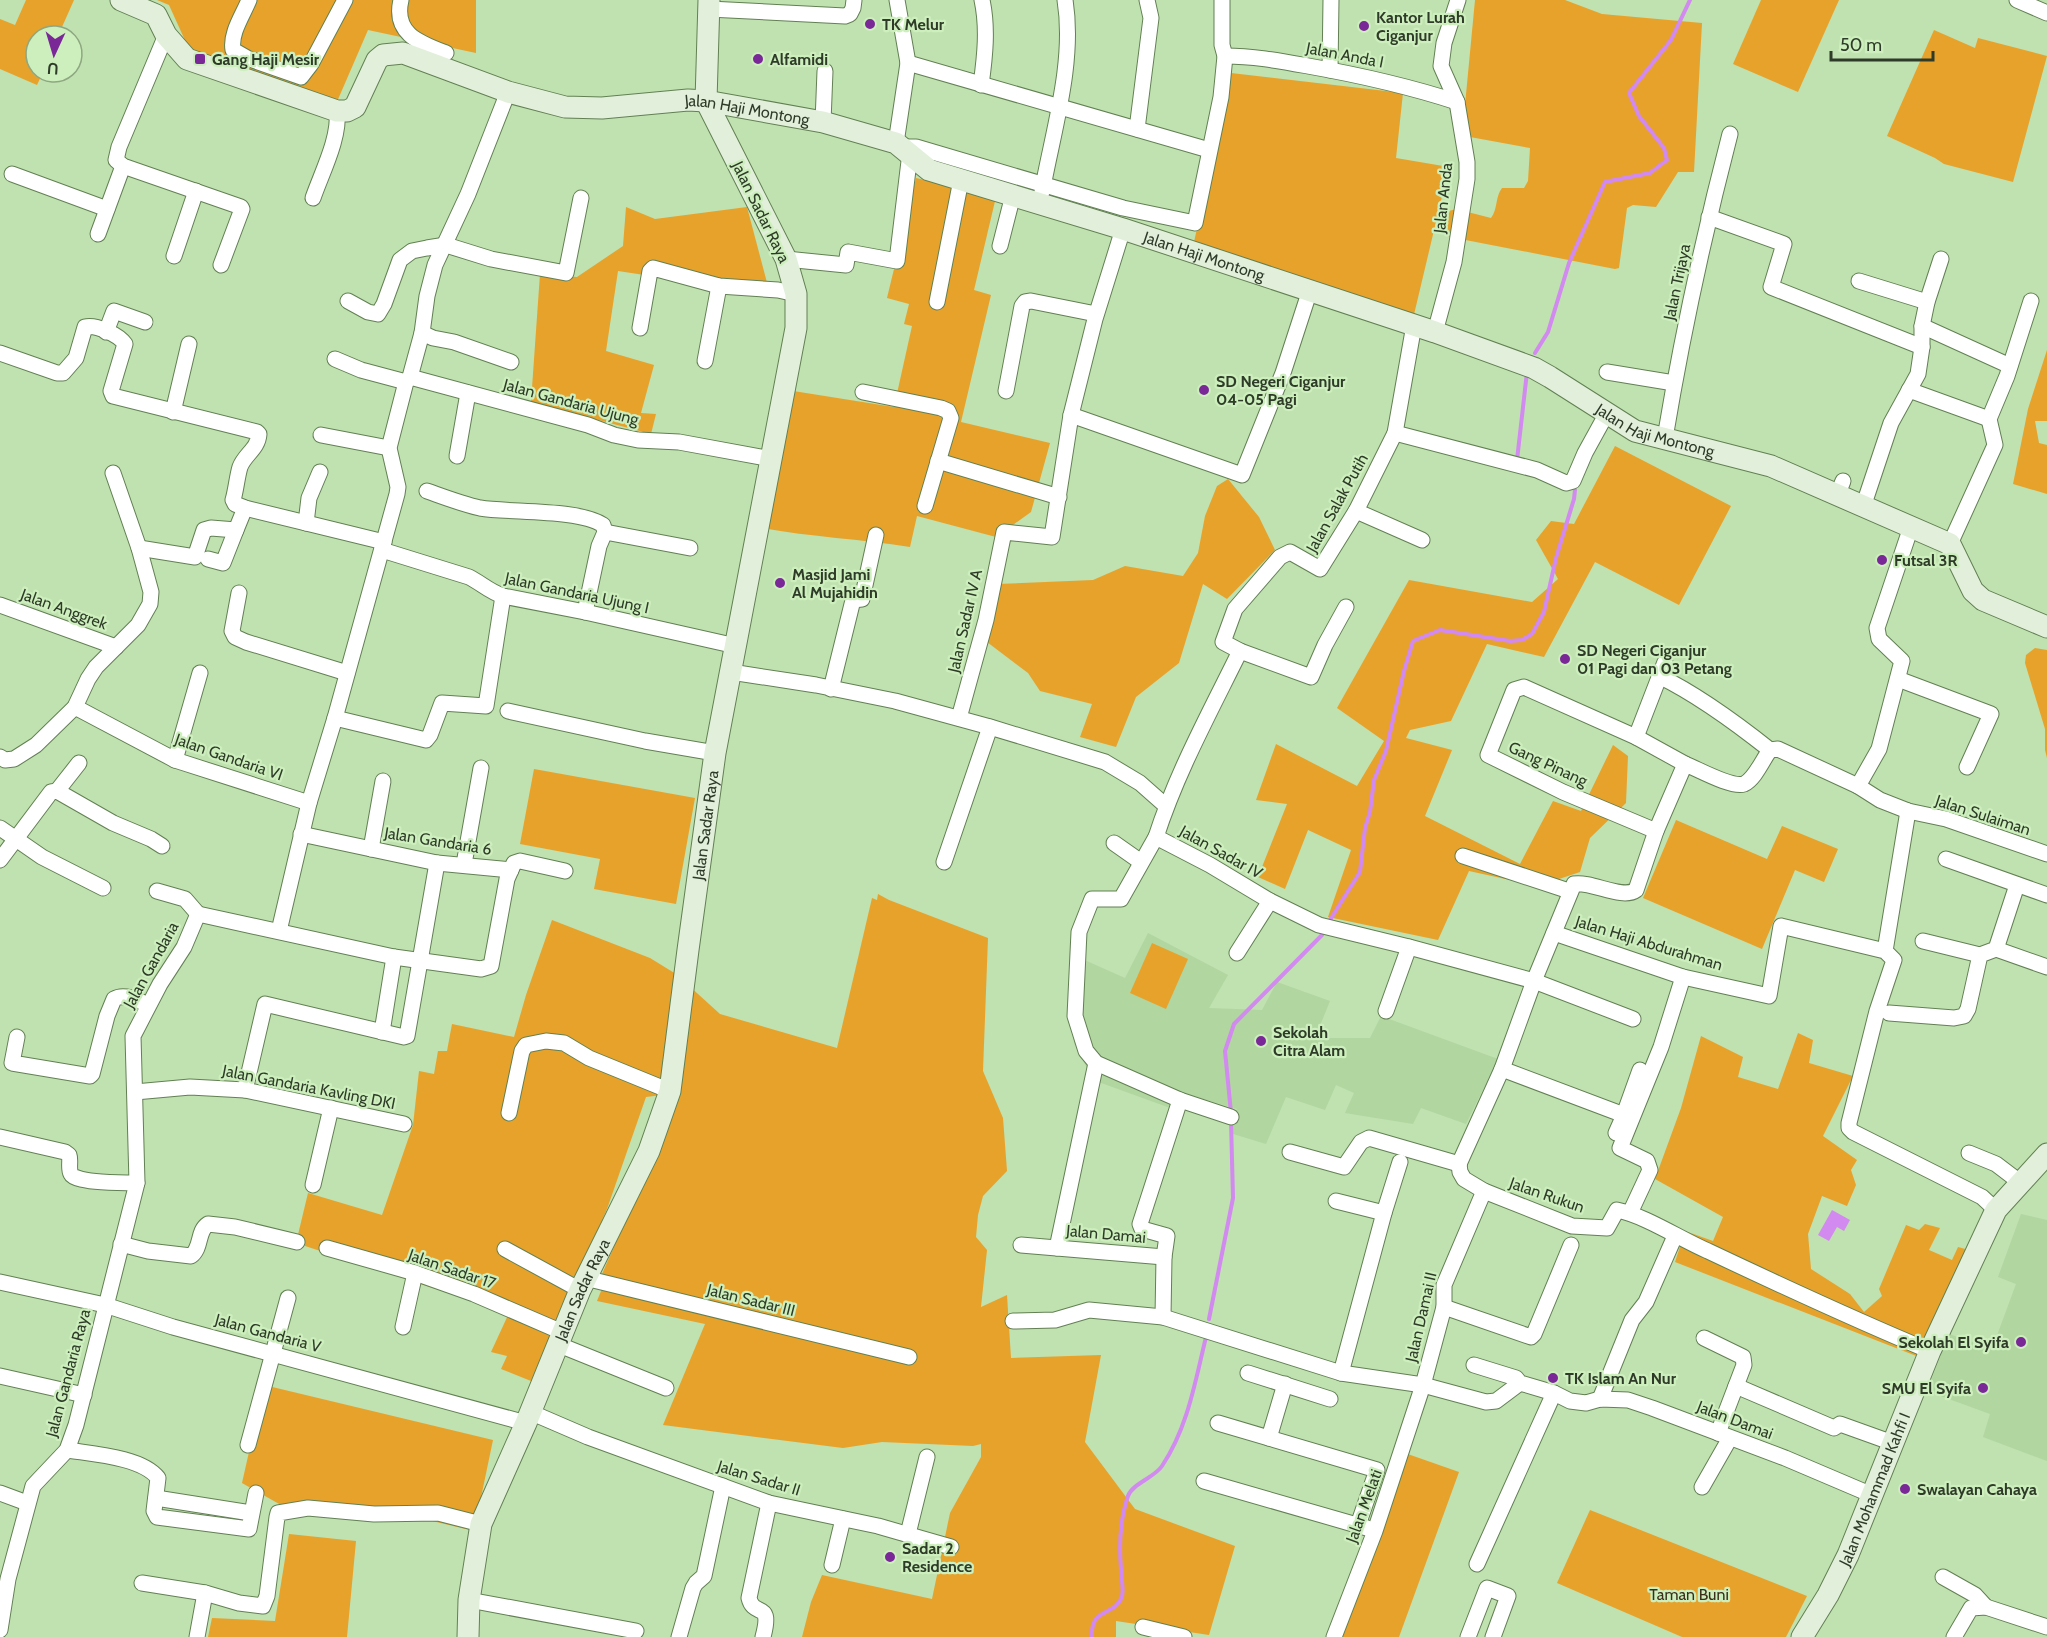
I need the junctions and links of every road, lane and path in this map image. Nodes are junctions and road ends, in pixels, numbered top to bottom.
1 (121, 0) edge
2 (249, 0) edge
3 (345, 0) edge
4 (401, 0) edge
5 (854, 0) edge
6 (897, 0) edge
7 (982, 0) edge
8 (1065, 0) edge
9 (1147, 0) edge
10 (1222, 0) edge
11 (1331, 0) edge
12 (1458, 0) edge
13 (2017, 0) edge
14 (709, 5) edge
15 (2046, 10) edge
16 (166, 35) junction
17 (446, 53) dead end
18 (1225, 56) junction
19 (908, 63) junction
20 (1330, 70) junction
21 (825, 71) dead end
22 (981, 85) junction
23 (508, 92) junction
24 (706, 101) junction
25 (1457, 102) junction
26 (1060, 108) junction
27 (337, 111) junction
28 (824, 122) junction
29 (1137, 129) junction
30 (1730, 134) dead end
31 (903, 148) junction
32 (1209, 150) junction
33 (123, 166) junction
34 (12, 174) dead end
35 (961, 180) junction
36 (196, 191) junction
37 (1042, 194) junction
38 (1012, 195) junction
39 (313, 198) dead end
40 (581, 198) dead end
41 (107, 209) junction
42 (1709, 217) junction
43 (1123, 229) junction
44 (98, 234) dead end
45 (446, 245) junction
46 (1000, 246) dead end
47 (174, 256) dead end
48 (786, 259) junction
49 (1941, 259) dead end
50 (221, 265) dead end
51 (1859, 281) dead end
52 (719, 285) junction
53 (1310, 290) junction
54 (796, 294) junction
55 (348, 300) dead end
56 (936, 302) dead end
57 (1927, 302) junction
58 (2031, 302) dead end
59 (1096, 314) junction
60 (146, 322) dead end
61 (1414, 326) junction
62 (1922, 326) junction
63 (640, 328) dead end
64 (106, 332) junction
65 (1435, 332) junction
66 (422, 333) junction
67 (189, 344) dead end
68 (1922, 347) junction
69 (0, 353) edge
70 (335, 359) dead end
71 (705, 361) dead end
72 (511, 362) dead end
73 (2010, 366) junction
74 (1607, 372) dead end
75 (408, 380) junction
76 (1674, 383) junction
77 (1909, 390) junction
78 (1006, 391) dead end
79 (863, 392) dead end
80 (468, 393) junction
81 (173, 412) junction
82 (1607, 413) junction
83 (1071, 415) junction
84 (1989, 419) junction
85 (1395, 433) junction
86 (321, 435) dead end
87 (1665, 438) junction
88 (389, 448) junction
89 (457, 456) dead end
90 (771, 459) junction
91 (938, 461) junction
92 (320, 472) dead end
93 (113, 473) dead end
94 (427, 491) dead end
95 (1059, 497) junction
96 (925, 506) dead end
97 (1863, 507) junction
98 (245, 508) junction
99 (1356, 511) junction
100 (306, 523) junction
101 (1911, 527) junction
102 (236, 530) junction
103 (604, 532) junction
104 (876, 535) dead end
105 (1422, 540) dead end
106 (1950, 544) junction
107 (383, 546) junction
108 (139, 548) junction
109 (690, 548) dead end
110 (208, 559) dead end
111 (240, 592) dead end
112 (503, 596) junction
113 (0, 605) edge
114 (1346, 607) dead end
115 (585, 612) junction
116 (2047, 627) edge
117 (736, 646) junction
118 (116, 647) junction
119 (1240, 651) junction
120 (731, 672) junction
121 (200, 673) dead end
122 (347, 673) junction
123 (1898, 680) junction
124 (831, 688) junction
125 (75, 707) junction
126 (508, 711) dead end
127 (335, 718) junction
128 (959, 718) junction
129 (990, 727) junction
130 (1636, 737) junction
131 (1770, 750) junction
132 (715, 753) junction
133 (0, 757) edge
134 (175, 760) junction
135 (79, 763) dead end
136 (1685, 764) junction
137 (1967, 767) dead end
138 (481, 768) dead end
139 (383, 781) dead end
140 (1858, 786) junction
141 (57, 791) junction
142 (309, 803) junction
143 (1166, 806) junction
144 (1908, 811) junction
145 (0, 828) edge
146 (1656, 831) junction
147 (301, 834) junction
148 (1156, 837) junction
149 (15, 838) junction
150 (1114, 843) dead end
151 (162, 846) dead end
152 (371, 849) junction
153 (2047, 854) edge
154 (1463, 856) dead end
155 (1946, 859) dead end
156 (0, 860) edge
157 (437, 862) junction
158 (944, 862) dead end
159 (1141, 862) junction
160 (464, 864) junction
161 (511, 870) junction
162 (565, 871) dead end
163 (2017, 885) junction
164 (103, 888) dead end
165 (157, 891) dead end
166 (1569, 891) junction
167 (2047, 895) edge
168 (1270, 901) junction
169 (198, 914) junction
170 (279, 931) junction
171 (1554, 933) junction
172 (1923, 941) dead end
173 (1409, 947) junction
174 (1996, 949) junction
175 (1885, 951) junction
176 (1237, 953) dead end
177 (1980, 955) junction
178 (394, 957) junction
179 (420, 960) junction
180 (2047, 967) edge
181 (1683, 976) junction
182 (1534, 981) junction
183 (148, 1005) junction
184 (1386, 1011) dead end
185 (1889, 1013) dead end
186 (1633, 1019) dead end
187 (382, 1032) junction
188 (17, 1036) dead end
189 (1096, 1063) junction
190 (1502, 1069) junction
191 (1640, 1070) dead end
192 (245, 1090) junction
193 (670, 1091) junction
194 (135, 1092) junction
195 (1180, 1100) junction
196 (331, 1108) junction
197 (509, 1113) dead end
198 (1624, 1115) junction
199 (1231, 1117) dead end
200 (404, 1124) dead end
201 (0, 1137) edge
202 (1612, 1141) dead end
203 (1290, 1152) dead end
204 (1969, 1154) dead end
205 (2047, 1154) edge
206 (1400, 1162) dead end
207 (1459, 1164) junction
208 (137, 1183) junction
209 (2020, 1183) junction
210 (313, 1185) dead end
211 (1484, 1191) junction
212 (1336, 1201) dead end
213 (1996, 1210) junction
214 (1384, 1213) junction
215 (1630, 1213) junction
216 (1675, 1236) junction
217 (297, 1242) dead end
218 (121, 1244) junction
219 (1021, 1245) dead end
220 (1571, 1245) dead end
221 (327, 1248) dead end
222 (1057, 1248) junction
223 (505, 1249) dead end
224 (1164, 1257) junction
225 (415, 1273) junction
226 (0, 1282) edge
227 (583, 1284) junction
228 (288, 1298) dead end
229 (105, 1305) junction
230 (1444, 1307) junction
231 (1163, 1317) junction
232 (1013, 1321) dead end
233 (403, 1327) dead end
234 (559, 1338) junction
235 (1704, 1338) dead end
236 (1930, 1351) junction
237 (274, 1353) junction
238 (909, 1357) dead end
239 (1474, 1365) dead end
240 (1248, 1373) dead end
241 (1341, 1373) junction
242 (0, 1376) edge
243 (1520, 1383) junction
244 (1285, 1384) junction
245 (1424, 1385) junction
246 (1736, 1386) junction
247 (666, 1388) dead end
248 (1554, 1393) junction
249 (84, 1395) junction
250 (1330, 1399) dead end
251 (1600, 1399) junction
252 (528, 1418) junction
253 (1218, 1423) dead end
254 (1724, 1436) junction
255 (1269, 1438) junction
256 (1893, 1443) junction
257 (248, 1445) dead end
258 (67, 1450) junction
259 (927, 1457) dead end
260 (1204, 1481) dead end
261 (723, 1486) junction
262 (1702, 1487) dead end
263 (0, 1493) edge
264 (255, 1493) dead end
265 (1872, 1495) junction
266 (156, 1498) junction
267 (27, 1503) junction
268 (769, 1503) junction
269 (251, 1513) junction
270 (843, 1519) junction
271 (482, 1524) junction
272 (1358, 1526) junction
273 (1376, 1531) junction
274 (908, 1534) junction
275 (951, 1547) dead end
276 (1478, 1564) dead end
277 (832, 1565) dead end
278 (4, 1577) edge
279 (1943, 1577) dead end
280 (142, 1583) dead end
281 (205, 1593) junction
282 (469, 1600) junction
283 (1986, 1607) junction
284 (1143, 1627) dead end
285 (2047, 1627) edge
286 (0, 1630) edge
287 (636, 1631) dead end
288 (197, 1637) edge
289 (468, 1637) edge
290 (679, 1637) edge
291 (763, 1637) edge
292 (1184, 1637) edge
293 (1334, 1637) edge
294 (1468, 1637) edge
295 (1493, 1637) edge
296 (1802, 1637) edge
297 (1954, 1637) edge

1 - 16 street
2 - 3 street
4 - 17 street
5 - 14 street
6 - 19 street
7 - 22 street
8 - 26 street
9 - 29 street
10 - 18 street
11 - 20 street
12 - 25 street, Jalan Anda
13 - 15 street
14 - 24 street, Jalan Sadar Raya
16 - 27 street
16 - 33 street
18 - 20 street, Jalan Anda I
18 - 32 street
19 - 22 street
19 - 31 street
20 - 25 street, Jalan Anda I
21 - 28 street
22 - 26 street
23 - 24 street, Jalan Haji Montong
23 - 27 street, Jalan Haji Montong
23 - 45 street
24 - 28 street, Jalan Haji Montong
24 - 48 street, Jalan Sadar Raya
25 - 65 street, Jalan Anda
26 - 29 street
26 - 37 street
27 - 39 street
28 - 31 street, Jalan Haji Montong
29 - 32 street
30 - 42 street, Jalan Trijaya
31 - 35 street, Jalan Haji Montong
31 - 37 street
31 - 48 street
32 - 37 street
33 - 36 street
33 - 41 street
34 - 41 street
35 - 38 street, Jalan Haji Montong
35 - 56 street
36 - 47 street
36 - 50 street
37 - 38 street, Jalan Haji Montong
37 - 43 street, Jalan Haji Montong
38 - 46 street
40 - 45 street
41 - 44 street
42 - 68 street
42 - 76 street, Jalan Trijaya
43 - 53 street, Jalan Haji Montong
43 - 59 street
45 - 55 street
45 - 66 street
48 - 54 street, Jalan Sadar Raya
49 - 57 street
51 - 57 street
52 - 54 street
52 - 63 street
52 - 71 street
53 - 61 street, Jalan Haji Montong
53 - 83 street
54 - 90 street, Jalan Sadar Raya
57 - 62 street
58 - 73 street
59 - 78 street
59 - 83 street
60 - 64 street
61 - 65 street, Jalan Haji Montong
61 - 85 street, Jalan Salak Putih
62 - 68 street
62 - 73 street
64 - 69 street
64 - 81 street
65 - 82 street, Jalan Haji Montong
66 - 72 street, Jalan Gandaria Ujung
66 - 75 street
67 - 81 street
68 - 77 street
70 - 75 street
73 - 84 street
74 - 76 street
75 - 80 street, Jalan Gandaria Ujung
75 - 88 street
76 - 87 street, Jalan Trijaya
77 - 84 street
77 - 97 street
79 - 91 street
80 - 89 street
80 - 90 street, Jalan Gandaria Ujung
81 - 98 street
82 - 85 street
82 - 87 street, Jalan Haji Montong
83 - 95 street
84 - 106 street
85 - 99 street, Jalan Salak Putih
86 - 88 street
87 - 97 street, Jalan Haji Montong
88 - 107 street
90 - 117 street, Jalan Sadar Raya
91 - 95 street
91 - 96 street
92 - 100 street
93 - 108 street
94 - 103 street
95 - 128 street, Jalan Sadar IV A
97 - 101 street, Jalan Haji Montong
98 - 100 street, Jalan Gandaria Ujung I
98 - 102 street
99 - 105 street
99 - 119 street, Jalan Salak Putih
100 - 107 street, Jalan Gandaria Ujung I
101 - 106 street, Jalan Haji Montong
101 - 123 street
102 - 108 street
102 - 110 street
103 - 109 street
103 - 115 street
104 - 124 street
106 - 116 street
107 - 112 street, Jalan Gandaria Ujung I
107 - 122 street
108 - 118 street
111 - 122 street
112 - 115 street, Jalan Gandaria Ujung I
112 - 127 street
113 - 118 street, Jalan Anggrek
114 - 119 street
115 - 117 street, Jalan Gandaria Ujung I
117 - 120 street, Jalan Sadar Raya
118 - 125 street
119 - 143 street
120 - 124 street
120 - 132 street, Jalan Sadar Raya
121 - 134 street
122 - 127 street
123 - 137 street
123 - 140 street
124 - 128 street
125 - 133 street
125 - 134 street, Jalan Gandaria VI
126 - 132 street
127 - 142 street
128 - 129 street
129 - 143 street
129 - 158 street
130 - 131 street
130 - 136 street
130 - 146 street, Gang Pinang
131 - 136 street
131 - 140 street
132 - 193 street, Jalan Sadar Raya
134 - 142 street, Jalan Gandaria VI
135 - 141 street
136 - 146 street
138 - 160 street
139 - 152 street
140 - 144 street
141 - 149 street
141 - 151 street
142 - 147 street
143 - 148 street, Jalan Sadar IV
144 - 153 street, Jalan Sulaiman
144 - 175 street
145 - 149 street
146 - 166 street
147 - 152 street, Jalan Gandaria 6
147 - 170 street
148 - 159 street
148 - 168 street, Jalan Sadar IV
149 - 156 street
149 - 164 street
150 - 159 street
152 - 157 street, Jalan Gandaria 6
154 - 166 street
155 - 163 street
157 - 160 street, Jalan Gandaria 6
157 - 179 street
159 - 189 street
160 - 161 street, Jalan Gandaria 6
161 - 162 street, Jalan Gandaria 6
161 - 179 street
163 - 167 street
163 - 174 street
165 - 169 street
166 - 171 street
168 - 173 street, Jalan Sadar IV
168 - 176 street
169 - 170 street, Jalan Gandaria
169 - 183 street, Jalan Gandaria
170 - 178 street
171 - 181 street, Jalan Haji Abdurahman
171 - 182 street
172 - 177 street
173 - 182 street, Jalan Sadar IV
173 - 184 street
174 - 177 street
174 - 180 street
175 - 181 street, Jalan Haji Abdurahman
175 - 213 street
177 - 185 street
178 - 179 street
178 - 187 street
179 - 187 street
181 - 215 street
182 - 186 street, Jalan Sadar IV
182 - 190 street
183 - 188 street
183 - 194 street, Jalan Gandaria
187 - 192 street
189 - 195 street
189 - 222 street
190 - 198 street
190 - 207 street
191 - 198 street
192 - 194 street, Jalan Gandaria Kavling DKI
192 - 196 street, Jalan Gandaria Kavling DKI
193 - 197 street
193 - 227 street, Jalan Sadar Raya
194 - 208 street, Jalan Gandaria
195 - 199 street
195 - 224 street
196 - 200 street, Jalan Gandaria Kavling DKI
196 - 210 street
198 - 202 street
201 - 208 street
203 - 207 street
204 - 209 street
205 - 209 street, Jalan Mohammad Kahfi I
206 - 214 street
207 - 211 street, Jalan Rukun
208 - 218 street, Jalan Gandaria
209 - 213 street, Jalan Mohammad Kahfi I
211 - 215 street, Jalan Rukun
211 - 230 street, Jalan Damai II
212 - 214 street
213 - 236 street, Jalan Mohammad Kahfi I
214 - 241 street
215 - 216 street
216 - 236 street
216 - 251 street
217 - 218 street
218 - 229 street, Jalan Gandaria
219 - 222 street, Jalan Damai
220 - 230 street
221 - 225 street, Jalan Sadar 17
222 - 224 street, Jalan Damai
223 - 227 street, Jalan Sadar III
224 - 231 street, Jalan Damai
225 - 233 street
225 - 234 street, Jalan Sadar 17
226 - 229 street, Jalan Gandaria V
227 - 234 street, Jalan Sadar Raya
227 - 238 street, Jalan Sadar III
228 - 237 street
229 - 237 street, Jalan Gandaria V
229 - 249 street, Jalan Gandaria Raya
230 - 245 street, Jalan Damai II
231 - 232 street
231 - 241 street
234 - 247 street, Jalan Sadar 17
234 - 252 street, Jalan Sadar Raya
235 - 246 street
236 - 256 street, Jalan Mohammad Kahfi I
237 - 252 street, Jalan Gandaria V
237 - 257 street
239 - 243 street, Jalan Damai
240 - 244 street
241 - 245 street
242 - 249 street
243 - 245 street
243 - 248 street, Jalan Damai
244 - 250 street
244 - 255 street
245 - 273 street, Jalan Melati
246 - 254 street
246 - 256 street
248 - 251 street, Jalan Damai
248 - 276 street
249 - 258 street, Jalan Gandaria Raya
251 - 254 street, Jalan Damai
252 - 261 street, Jalan Sadar II
252 - 271 street, Jalan Sadar Raya
253 - 255 street
254 - 262 street
254 - 265 street, Jalan Damai
255 - 272 street
256 - 265 street, Jalan Mohammad Kahfi I
258 - 266 street
258 - 267 street
259 - 274 street
260 - 272 street
261 - 268 street, Jalan Sadar II
261 - 290 street
263 - 267 street
264 - 269 street
265 - 296 street, Jalan Mohammad Kahfi I
266 - 269 street
266 - 269 street
267 - 278 street
268 - 270 street, Jalan Sadar II
268 - 291 street
270 - 274 street, Jalan Sadar II
270 - 277 street
271 - 281 street
271 - 282 street, Jalan Sadar Raya
272 - 273 street
273 - 293 street, Jalan Melati
274 - 275 street, Jalan Sadar II
278 - 286 street
279 - 283 street
280 - 281 street
281 - 288 street
282 - 287 street
282 - 289 street, Jalan Sadar Raya
283 - 285 street
283 - 297 street
284 - 292 street
294 - 295 street

